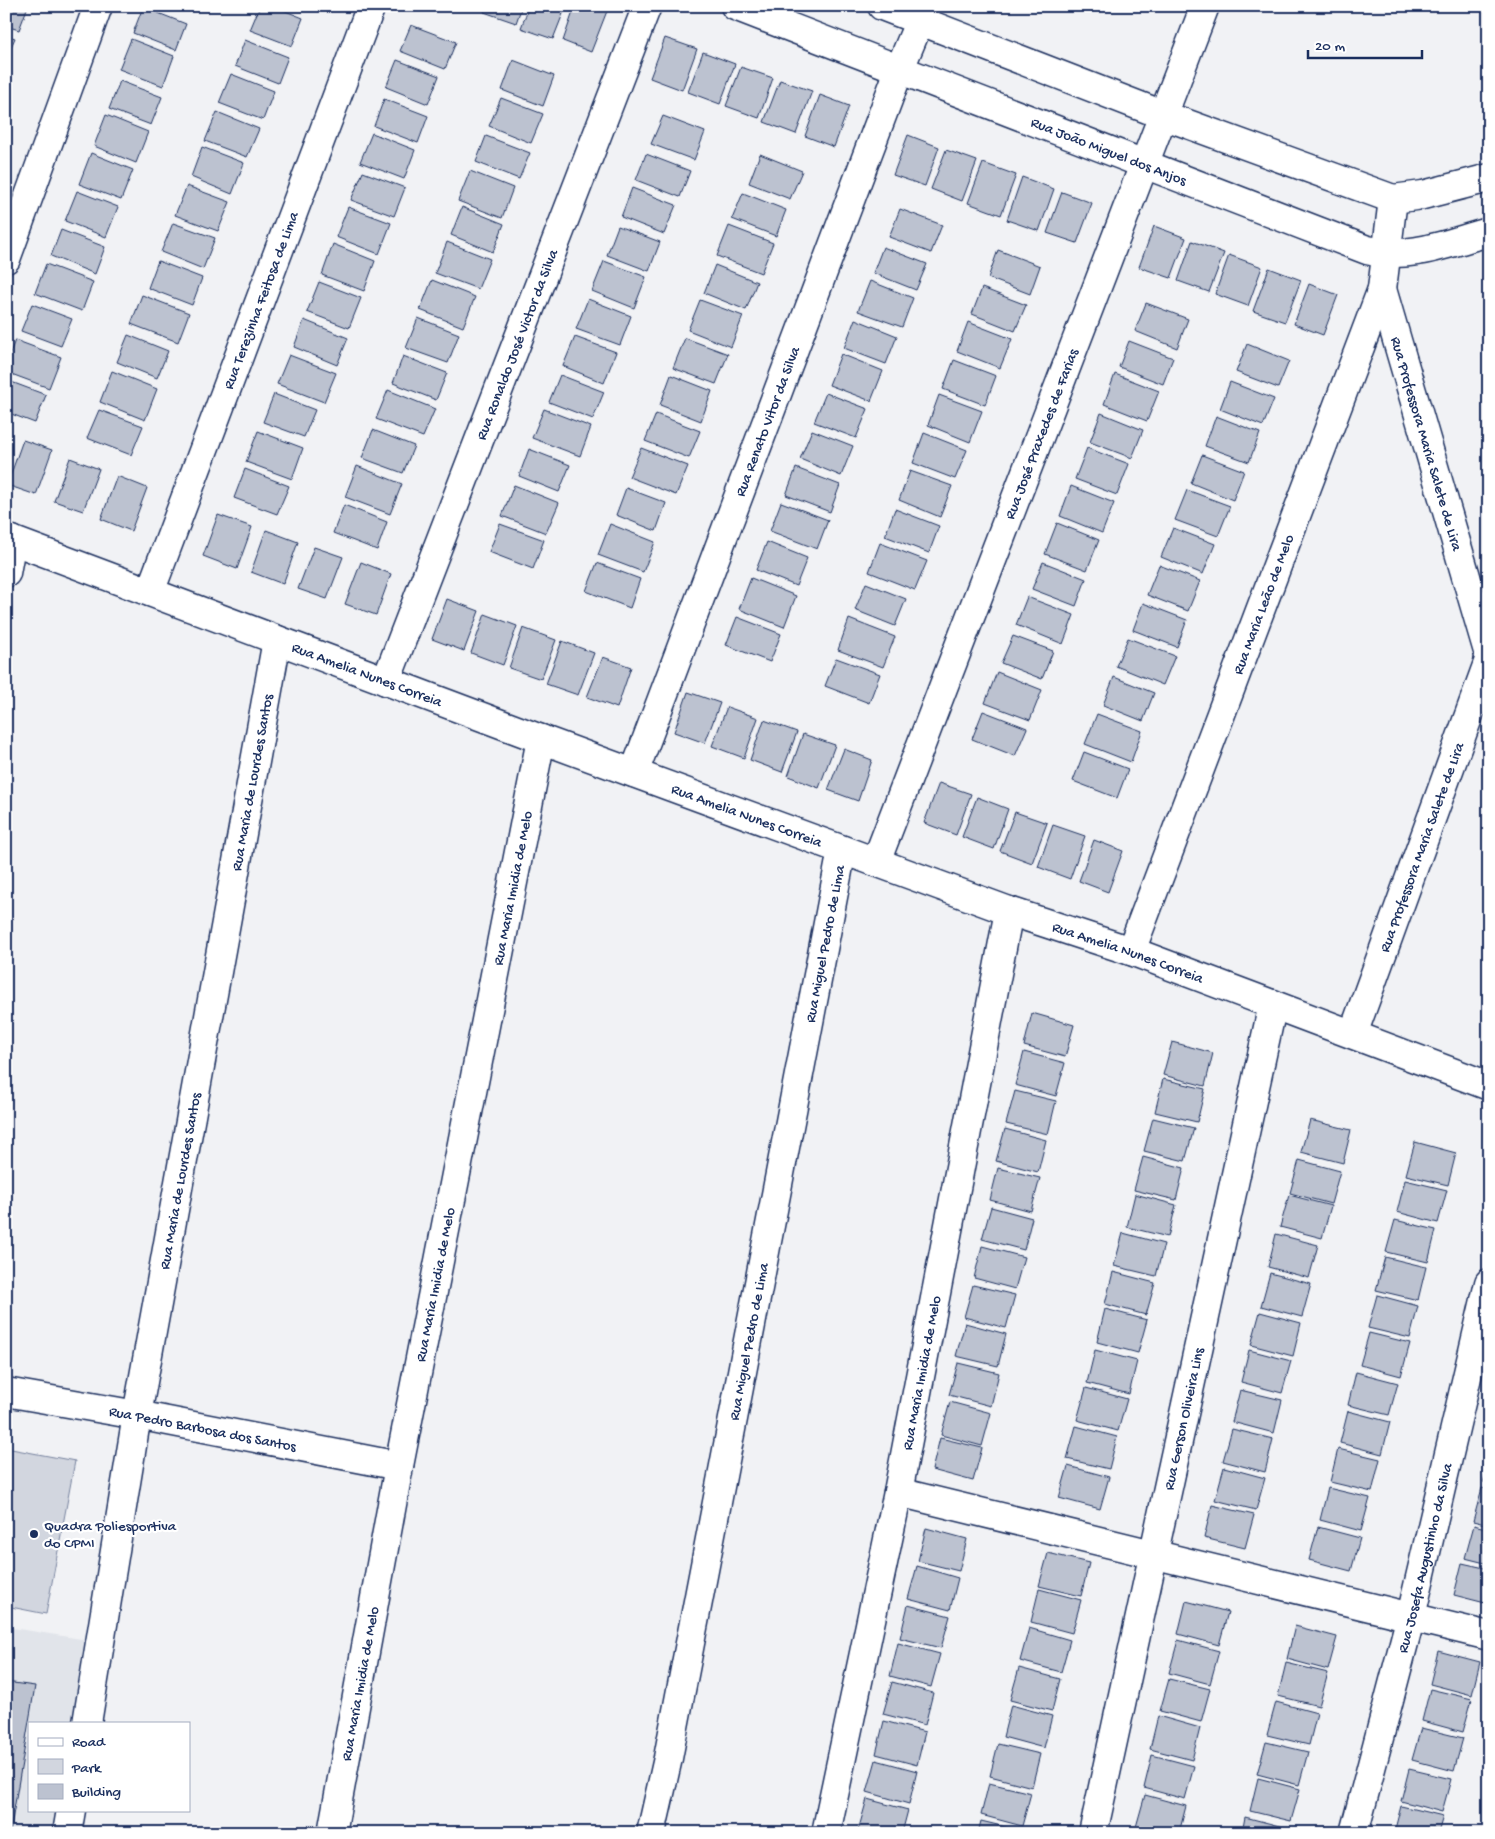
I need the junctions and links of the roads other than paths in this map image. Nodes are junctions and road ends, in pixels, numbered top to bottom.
1 (98, 6) edge
2 (371, 6) edge
3 (647, 6) edge
4 (735, 6) edge
5 (882, 6) edge
6 (1205, 6) edge
7 (923, 14) edge
8 (900, 68) junction
9 (1164, 115) junction
10 (1143, 165) junction
11 (1489, 178) edge
12 (1393, 199) junction
13 (1489, 232) edge
14 (1387, 254) junction
15 (6, 259) edge
16 (1382, 289) junction
17 (9, 539) edge
18 (6, 573) edge
19 (150, 592) junction
20 (277, 640) junction
21 (1489, 655) edge
22 (1489, 660) edge
23 (386, 681) junction
24 (541, 739) junction
25 (634, 773) junction
26 (842, 850) junction
27 (876, 862) junction
28 (1009, 911) junction
29 (1131, 952) junction
30 (1273, 1004) junction
31 (1353, 1034) junction
32 (1489, 1086) edge
33 (1489, 1283) edge
34 (6, 1392) edge
35 (138, 1415) junction
36 (399, 1466) junction
37 (898, 1492) junction
38 (1154, 1555) junction
39 (1411, 1616) junction
40 (1489, 1636) edge
41 (87, 1722) edge
42 (71, 1812) edge
43 (67, 1833) edge
44 (332, 1833) edge
45 (651, 1833) edge
46 (826, 1833) edge
47 (1093, 1833) edge
48 (1354, 1833) edge

1 - 15 street
2 - 19 street, Rua Terezinha Feitosa de Lima
3 - 23 street, Rua Ronaldo José Victor da Silva
4 - 8 street, Rua João Miguel dos Anjos
5 - 7 street
6 - 9 street, Rua José Praxedes de Farias
7 - 8 street, Rua Renato Vitor da Silva
7 - 9 street
8 - 10 street, Rua João Miguel dos Anjos
8 - 25 street, Rua Renato Vitor da Silva
9 - 10 street, Rua José Praxedes de Farias
9 - 12 street
10 - 14 street, Rua João Miguel dos Anjos
10 - 27 street, Rua José Praxedes de Farias
11 - 12 street
12 - 14 street, Rua Maria Leão de Melo
13 - 14 street, Rua João Miguel dos Anjos
14 - 16 street, Rua Maria Leão de Melo
16 - 21 street, Rua Professora Maria Salete de Lira
16 - 29 street, Rua Maria Leão de Melo
17 - 18 street
17 - 19 street, Rua Amelia Nunes Correia
19 - 20 street, Rua Amelia Nunes Correia
20 - 23 street, Rua Amelia Nunes Correia
20 - 35 street, Rua Maria de Lourdes Santos
22 - 31 street, Rua Professora Maria Salete de Lira
23 - 24 street, Rua Amelia Nunes Correia
24 - 25 street, Rua Amelia Nunes Correia
24 - 36 street, Rua Maria Imidia de Melo
25 - 26 street, Rua Amelia Nunes Correia
26 - 27 street, Rua Amelia Nunes Correia
26 - 45 street, Rua Miguel Pedro de Lima
27 - 28 street, Rua Amelia Nunes Correia
28 - 29 street, Rua Amelia Nunes Correia
28 - 37 street, Rua Maria Imidia de Melo
29 - 30 street, Rua Amelia Nunes Correia
30 - 31 street, Rua Amelia Nunes Correia
30 - 38 street, Rua Gerson Oliveira Lins
31 - 32 street, Rua Amelia Nunes Correia
33 - 39 street, Rua Josefa Augustinho da Silva
34 - 35 street, Rua Pedro Barbosa dos Santos
35 - 36 street, Rua Pedro Barbosa dos Santos
35 - 41 street, Rua Maria de Lourdes Santos
36 - 44 street, Rua Maria Imidia de Melo
37 - 38 street
37 - 46 street, Rua Maria Imidia de Melo
38 - 39 street
38 - 47 street, Rua Gerson Oliveira Lins
39 - 40 street
39 - 48 street, Rua Josefa Augustinho da Silva
42 - 43 street

